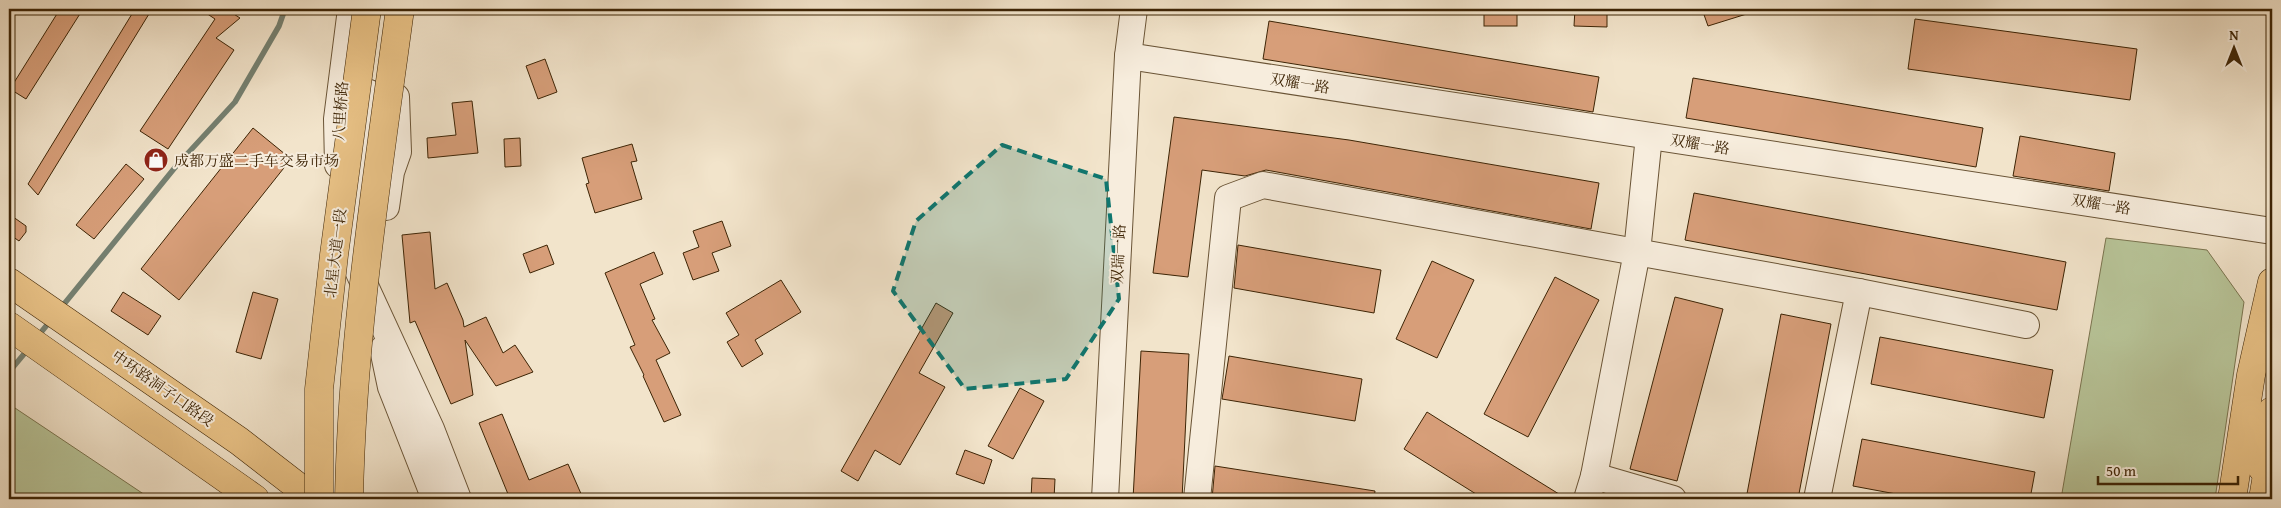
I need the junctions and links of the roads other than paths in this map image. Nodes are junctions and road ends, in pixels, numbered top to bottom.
1 (351, 9) edge
2 (367, 9) edge
3 (378, 9) edge
4 (395, 9) edge
5 (400, 9) edge
6 (1134, 9) edge
7 (1128, 56) junction
8 (1650, 136) junction
9 (2272, 230) edge
10 (1637, 252) junction
11 (9, 282) edge
12 (2272, 282) edge
13 (1859, 292) junction
14 (371, 299) junction
15 (2026, 325) dead end
16 (9, 326) edge
17 (2272, 410) edge
18 (2272, 445) edge
19 (1590, 487) edge
20 (255, 499) edge
21 (314, 499) edge
22 (319, 499) edge
23 (349, 499) edge
24 (435, 499) edge
25 (458, 499) edge
26 (1105, 499) edge
27 (1197, 499) edge
28 (1674, 499) edge
29 (1817, 499) edge
30 (2232, 499) edge
31 (2257, 499) edge
32 (2263, 499) edge

1 - 14 street, 八里桥路
2 - 22 main road, 北星大道一段, bridge
3 - 14 street, 八里桥路
4 - 14 street, 八里桥路
5 - 23 main road, bridge
6 - 7 street, 双瑞一路
7 - 8 street, 双耀一路
7 - 26 street, 双瑞一路
8 - 9 street, 双耀一路
8 - 10 street
10 - 13 street
10 - 19 street
10 - 27 street
11 - 21 main road, 中环路洞子口路段
12 - 30 main road
13 - 15 street
13 - 29 street
14 - 24 street, 八里桥路
14 - 25 street, 八里桥路
16 - 20 main road
17 - 31 main road
18 - 32 main road
19 - 28 street

